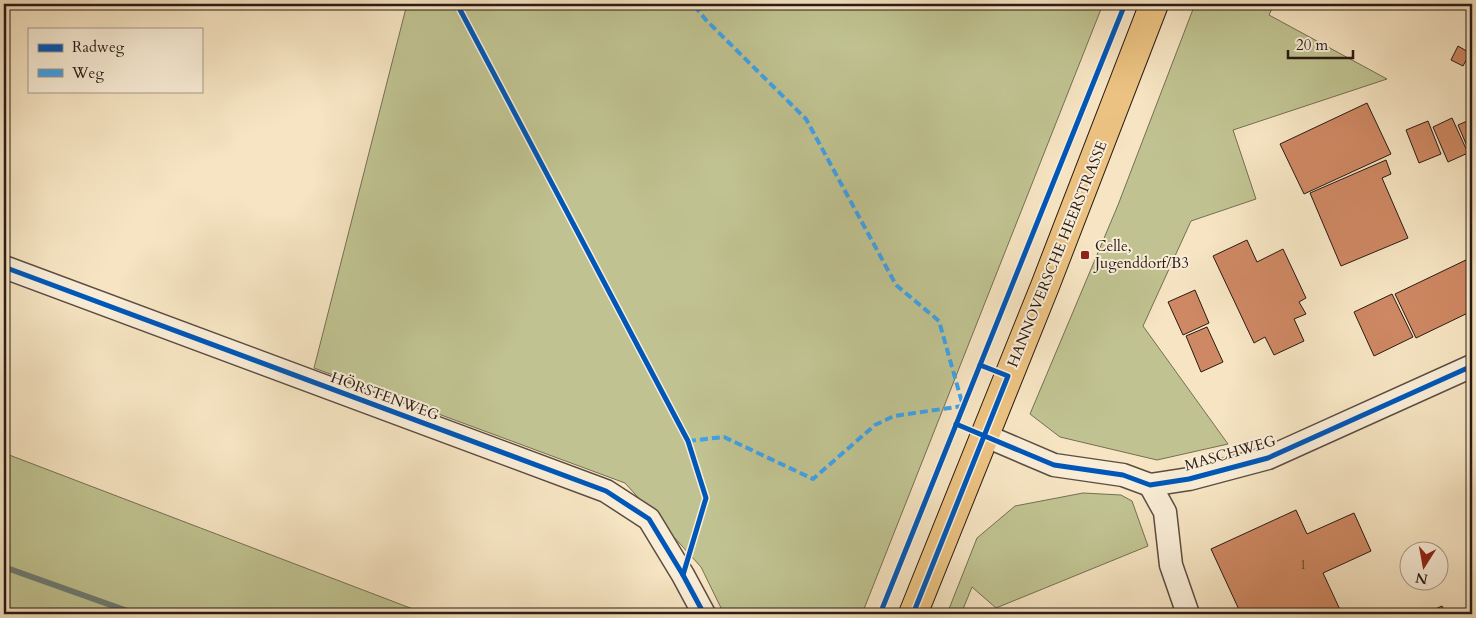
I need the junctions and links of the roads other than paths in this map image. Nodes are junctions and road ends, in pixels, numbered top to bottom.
1 (1154, 4) edge
2 (4, 267) edge
3 (1472, 366) edge
4 (986, 436) junction
5 (1150, 485) junction
6 (704, 614) edge
7 (914, 614) edge
8 (1188, 614) edge

1 - 4 main road, HANNOVERSCHE HEERSTRASSE
2 - 6 street, HÖRSTENWEG
3 - 5 street, MASCHWEG
4 - 5 street, MASCHWEG
4 - 7 main road, HANNOVERSCHE HEERSTRASSE
5 - 8 street

